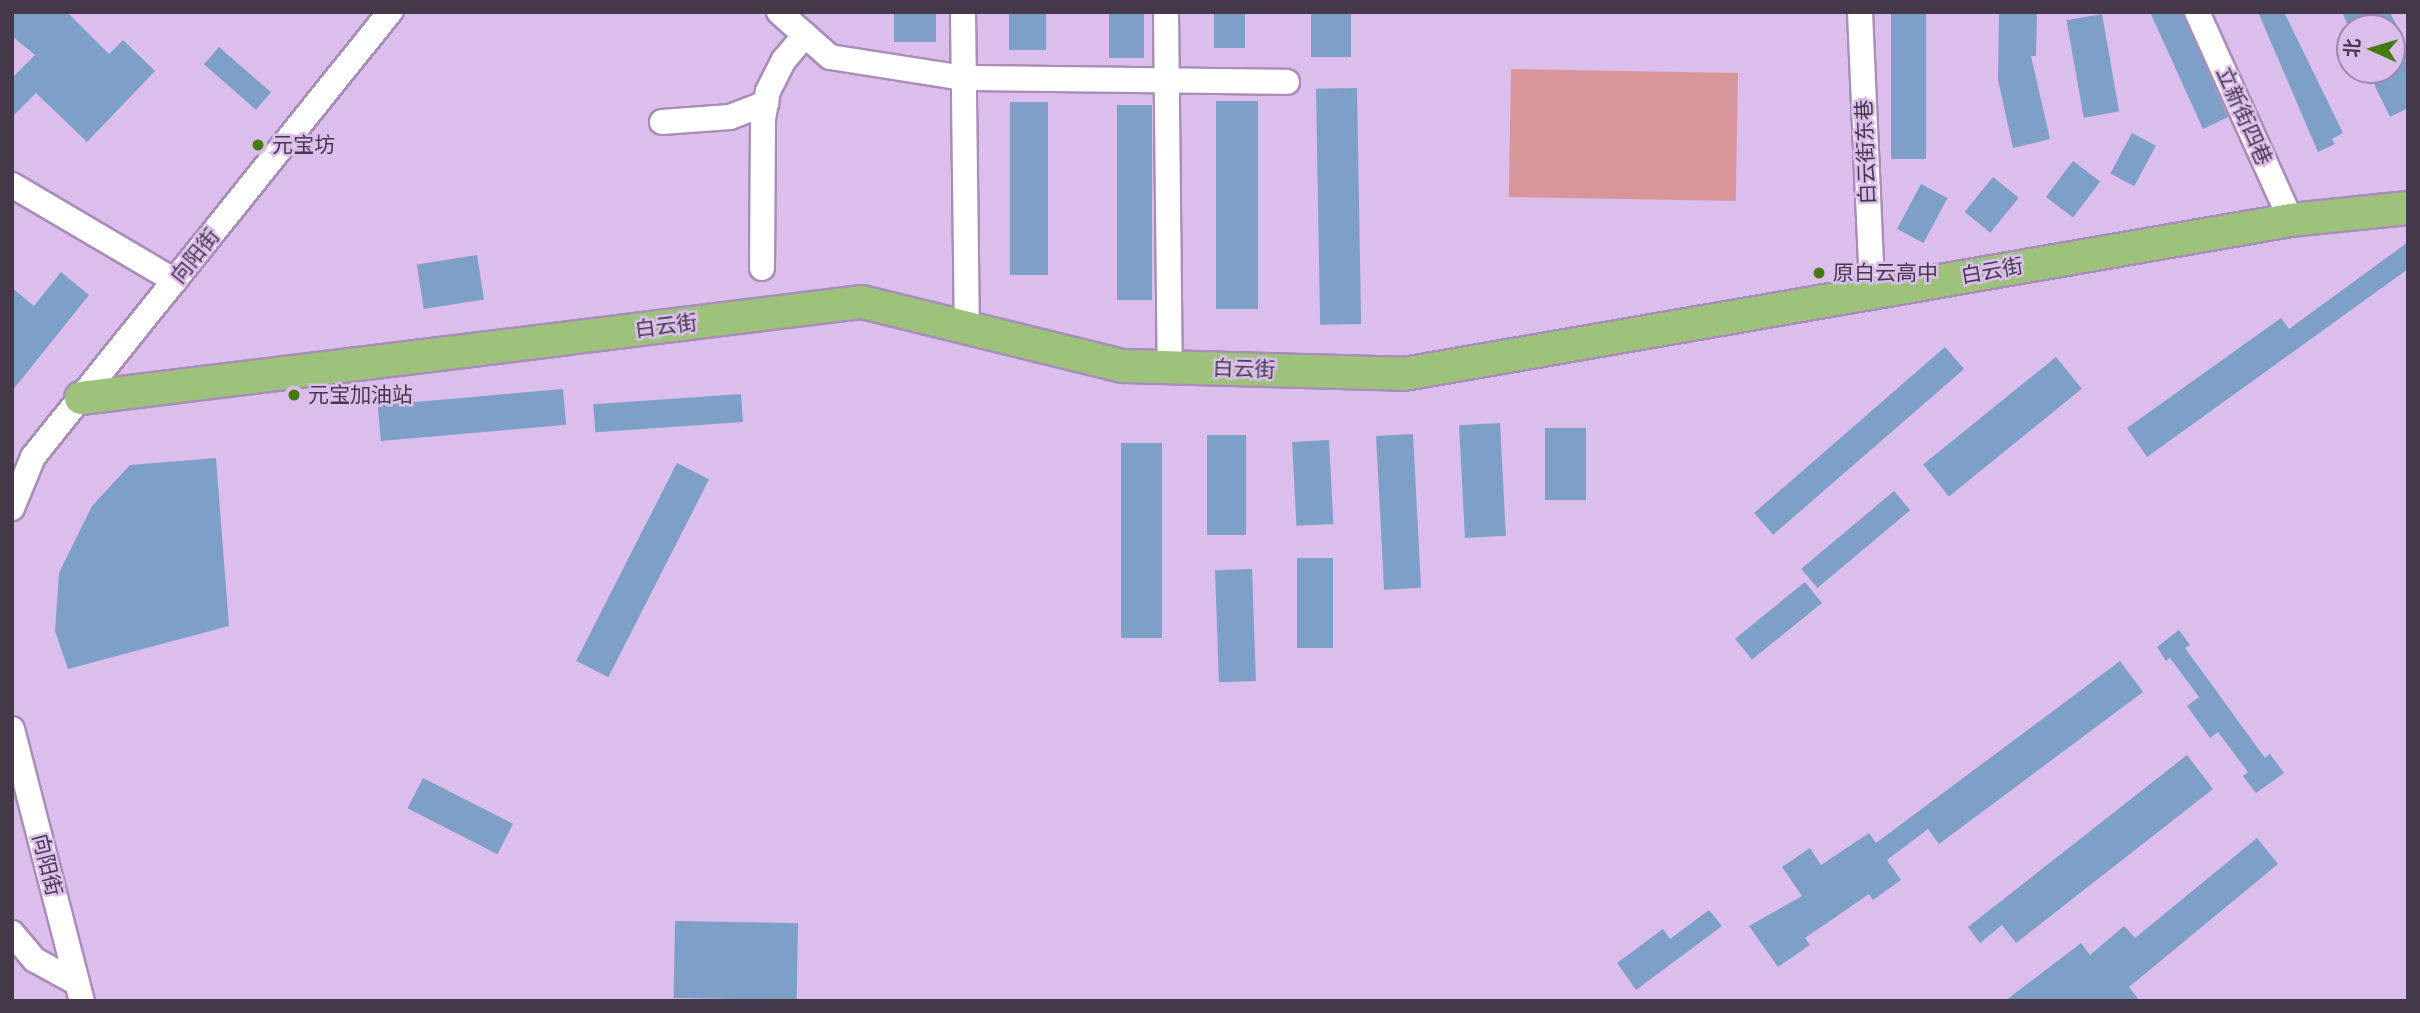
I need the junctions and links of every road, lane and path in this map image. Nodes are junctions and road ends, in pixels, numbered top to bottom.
1 (390, 12) edge
2 (779, 12) edge
3 (963, 12) edge
4 (1166, 12) edge
5 (1860, 12) edge
6 (2197, 12) edge
7 (805, 35) junction
8 (964, 78) junction
9 (1166, 81) junction
10 (1287, 82) dead end
11 (766, 103) junction
12 (662, 122) dead end
13 (12, 185) edge
14 (2408, 208) edge
15 (2291, 220) junction
16 (762, 268) dead end
17 (175, 281) junction
18 (1872, 292) junction
19 (967, 327) junction
20 (1170, 367) junction
21 (81, 398) junction
22 (12, 508) edge
23 (12, 729) edge
24 (12, 933) edge
25 (79, 992) edge

1 - 17 street, 向阳街
2 - 7 street
3 - 8 street
4 - 9 street
5 - 18 street, 白云街东巷
6 - 15 street, 立新街四巷
7 - 8 street
7 - 11 street
8 - 9 street
8 - 19 street
9 - 10 street
9 - 20 street
11 - 12 street
11 - 16 street
13 - 17 street
14 - 15 main road, 白云街
15 - 18 main road, 白云街
17 - 21 street, 向阳街
18 - 20 main road, 白云街
19 - 20 main road, 白云街
19 - 21 main road, 白云街
21 - 22 street, 向阳街
23 - 25 street, 向阳街
24 - 25 street

